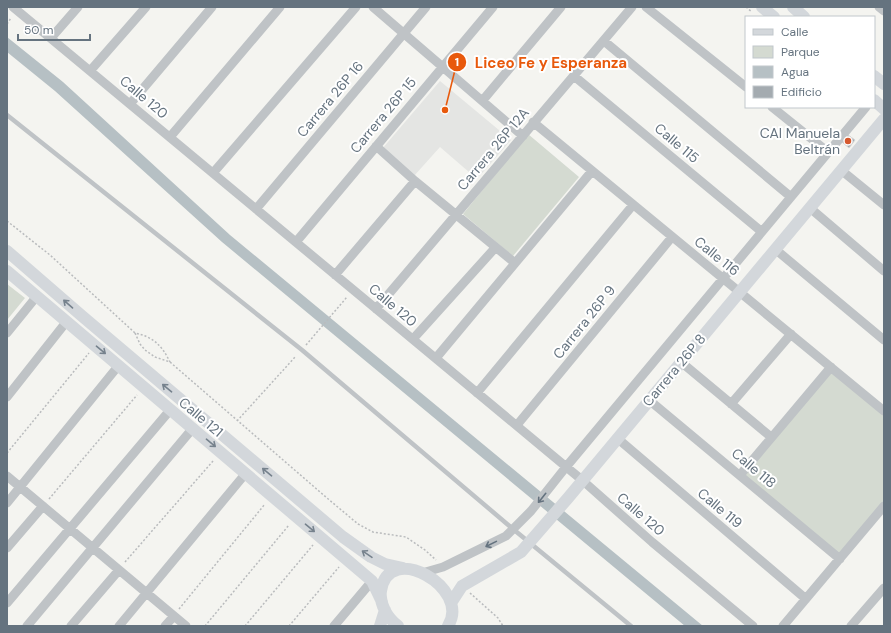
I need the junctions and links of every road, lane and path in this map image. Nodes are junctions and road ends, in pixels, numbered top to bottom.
1 (13, 7) edge
2 (78, 7) edge
3 (146, 7) edge
4 (211, 7) edge
5 (280, 7) edge
6 (356, 7) edge
7 (373, 7) edge
8 (426, 7) edge
9 (493, 7) edge
10 (561, 7) edge
11 (632, 7) edge
12 (646, 7) edge
13 (762, 7) edge
14 (793, 7) edge
15 (879, 7) edge
16 (884, 12) edge
17 (773, 16) edge
18 (803, 16) edge
19 (404, 34) junction
20 (51, 38) junction
21 (604, 41) junction
22 (442, 66) junction
23 (90, 71) junction
24 (574, 76) junction
25 (875, 77) edge
26 (884, 84) edge
27 (745, 86) edge
28 (483, 100) junction
29 (875, 101) edge
30 (130, 104) junction
31 (773, 108) edge
32 (865, 108) edge
33 (884, 109) edge
34 (7, 115) edge
35 (884, 119) edge
36 (533, 122) junction
37 (523, 136) junction
38 (170, 137) junction
39 (376, 146) junction
40 (828, 152) junction
41 (841, 170) junction
42 (592, 171) junction
43 (213, 173) junction
44 (415, 181) junction
45 (791, 197) junction
46 (633, 205) junction
47 (884, 205) edge
48 (810, 208) junction
49 (256, 209) junction
50 (457, 214) junction
51 (7, 221) edge
52 (762, 232) junction
53 (672, 237) junction
54 (296, 242) junction
55 (495, 248) junction
56 (775, 249) junction
57 (7, 250) edge
58 (515, 263) junction
59 (7, 271) edge
60 (884, 271) edge
61 (336, 275) junction
62 (723, 279) junction
63 (353, 290) junction
64 (740, 292) junction
65 (37, 296) junction
66 (376, 309) junction
67 (67, 321) junction
68 (7, 333) edge
69 (136, 333) junction
70 (791, 334) junction
71 (413, 339) junction
72 (884, 340) edge
73 (302, 350) junction
74 (90, 352) dead end
75 (436, 358) junction
76 (170, 362) junction
77 (681, 362) junction
78 (119, 365) junction
79 (831, 367) junction
80 (138, 393) dead end
81 (477, 393) junction
82 (7, 397) edge
83 (649, 400) junction
84 (731, 404) junction
85 (170, 409) junction
86 (884, 411) edge
87 (237, 421) junction
88 (517, 426) junction
89 (193, 428) junction
90 (772, 437) junction
91 (617, 438) junction
92 (7, 453) edge
93 (215, 459) dead end
94 (566, 467) junction
95 (246, 473) junction
96 (740, 475) junction
97 (7, 476) edge
98 (582, 480) junction
99 (20, 487) junction
100 (266, 502) dead end
101 (7, 503) edge
102 (43, 506) junction
103 (884, 506) edge
104 (290, 523) dead end
105 (70, 529) junction
106 (513, 529) junction
107 (529, 542) junction
108 (314, 543) dead end
109 (7, 548) edge
110 (93, 548) junction
111 (840, 558) junction
112 (341, 566) dead end
113 (443, 567) junction
114 (404, 568) junction
115 (119, 570) junction
116 (422, 573) junction
117 (372, 581) junction
118 (462, 586) junction
119 (884, 588) edge
120 (147, 594) junction
121 (806, 599) junction
122 (7, 602) edge
123 (383, 606) junction
124 (451, 608) junction
125 (174, 616) junction
126 (27, 626) edge
127 (71, 626) edge
128 (119, 626) edge
129 (165, 626) edge
130 (186, 626) edge
131 (205, 626) edge
132 (245, 626) edge
133 (289, 626) edge
134 (334, 626) edge
135 (380, 626) edge
136 (398, 626) edge
137 (448, 626) edge
138 (459, 626) edge
139 (503, 626) edge
140 (631, 626) edge
141 (753, 626) edge
142 (783, 626) edge
143 (851, 626) edge

1 - 20 street, Calle 120
2 - 20 street
3 - 23 street
4 - 30 street
5 - 38 street
6 - 43 street
7 - 19 street
8 - 19 street, Carrera 26P 16
9 - 22 street, Carrera 26P 15
10 - 28 street
11 - 21 street, Carrera 26P 12A
12 - 27 street
13 - 17 main road
14 - 18 main road
15 - 16 street
19 - 22 street
19 - 49 street, Carrera 26P 16
20 - 23 street, Calle 120
21 - 24 street, Carrera 26P 12A
21 - 45 street
22 - 28 street
22 - 39 street, Carrera 26P 15
23 - 30 street, Calle 120
24 - 36 street, Carrera 26P 12A
24 - 52 street, Calle 115
25 - 26 main road
28 - 37 street
29 - 33 main road
30 - 38 street, Calle 120
31 - 40 street
32 - 40 street, Carrera 26P 8
34 - 73 lane
35 - 41 main road, Carrera 26P 8
36 - 37 street, Carrera 26P 12A
36 - 42 street, Calle 116
37 - 50 street, Carrera 26P 12A
38 - 43 street, Calle 120
39 - 44 street
39 - 54 street, Carrera 26P 15
40 - 45 street, Carrera 26P 8
41 - 47 street
41 - 48 main road, Carrera 26P 8
42 - 46 street, Calle 116
42 - 58 street
43 - 49 street, Calle 120
44 - 50 street
44 - 61 street
45 - 52 street, Carrera 26P 8
46 - 53 street, Calle 116
46 - 81 street
48 - 56 main road, Carrera 26P 8
48 - 60 street
49 - 54 street, Calle 120
50 - 55 street
50 - 66 street, Carrera 26P 12A
51 - 69 path
52 - 62 street, Carrera 26P 8
53 - 62 street, Calle 116
53 - 88 street, Carrera 26P 9
54 - 61 street, Calle 120
55 - 58 street
55 - 71 street
56 - 64 main road, Carrera 26P 8
56 - 72 street
114 -> 57 main road, Calle 121
58 - 75 street
59 - 65 main road, Calle 121
61 - 63 street, Calle 120
62 - 64 street, Calle 116
62 - 94 street, Carrera 26P 8
63 - 66 street, Calle 120
63 - 73 path
64 - 70 street, Calle 116
64 - 77 main road, Carrera 26P 8
65 - 67 main road, Calle 121
65 - 68 street
66 - 71 street, Calle 120
67 -> 78 main road, Calle 121
67 - 82 street
69 - 76 path
69 - 76 path
70 - 79 street, Calle 116
70 - 84 street
71 - 75 street, Calle 120
73 - 87 path
73 - 106 lane
74 - 92 path
75 - 81 street, Calle 120
76 - 87 path
77 - 83 main road, Carrera 26P 8
77 - 84 street
78 - 85 main road, Calle 121
78 - 99 street
79 - 86 street, Calle 116
79 - 90 street
80 - 102 path
81 - 88 street, Calle 120
83 - 91 main road, Carrera 26P 8
83 - 96 street, Calle 118
84 - 90 street
85 - 89 main road, Calle 121
85 - 105 street
87 - 113 path
88 - 94 street, Calle 120
89 -> 95 main road, Calle 121
89 - 110 street
90 - 96 street
91 - 98 main road, Carrera 26P 8
91 - 121 street, Calle 119
93 - 115 path
94 - 98 street, Calle 120
94 -> 106 street, Carrera 26P 8
95 -> 117 main road, Calle 121
95 - 120 street
96 - 111 street, Calle 118
97 - 99 street
98 - 107 main road, Carrera 26P 8
98 - 141 street, Calle 120
99 - 101 street
99 - 102 street
100 - 125 path
102 - 105 street
102 - 109 street
103 - 111 street
104 - 131 path
105 - 110 street
105 - 122 street
106 - 107 lane
106 -> 113 street, Carrera 26P 8
107 - 118 main road, Carrera 26P 8
107 - 140 lane
108 - 132 path
110 - 115 street
110 - 126 street
111 - 121 street
112 - 133 path
113 - 116 street, Carrera 26P 8
114 - 116 main road, Calle 121
114 - 123 main road
115 - 120 street
115 - 127 street
116 - 124 main road, Calle 121
117 - 123 main road, Calle 121
117 - 134 street
118 - 124 main road, Carrera 26P 8
118 - 139 path
119 - 143 street
120 - 125 street
120 - 128 street
121 - 142 street
123 - 135 main road
123 - 136 main road, Calle 121
124 - 137 main road, Carrera 26P 8
124 - 138 main road
125 - 129 street
125 - 130 street

